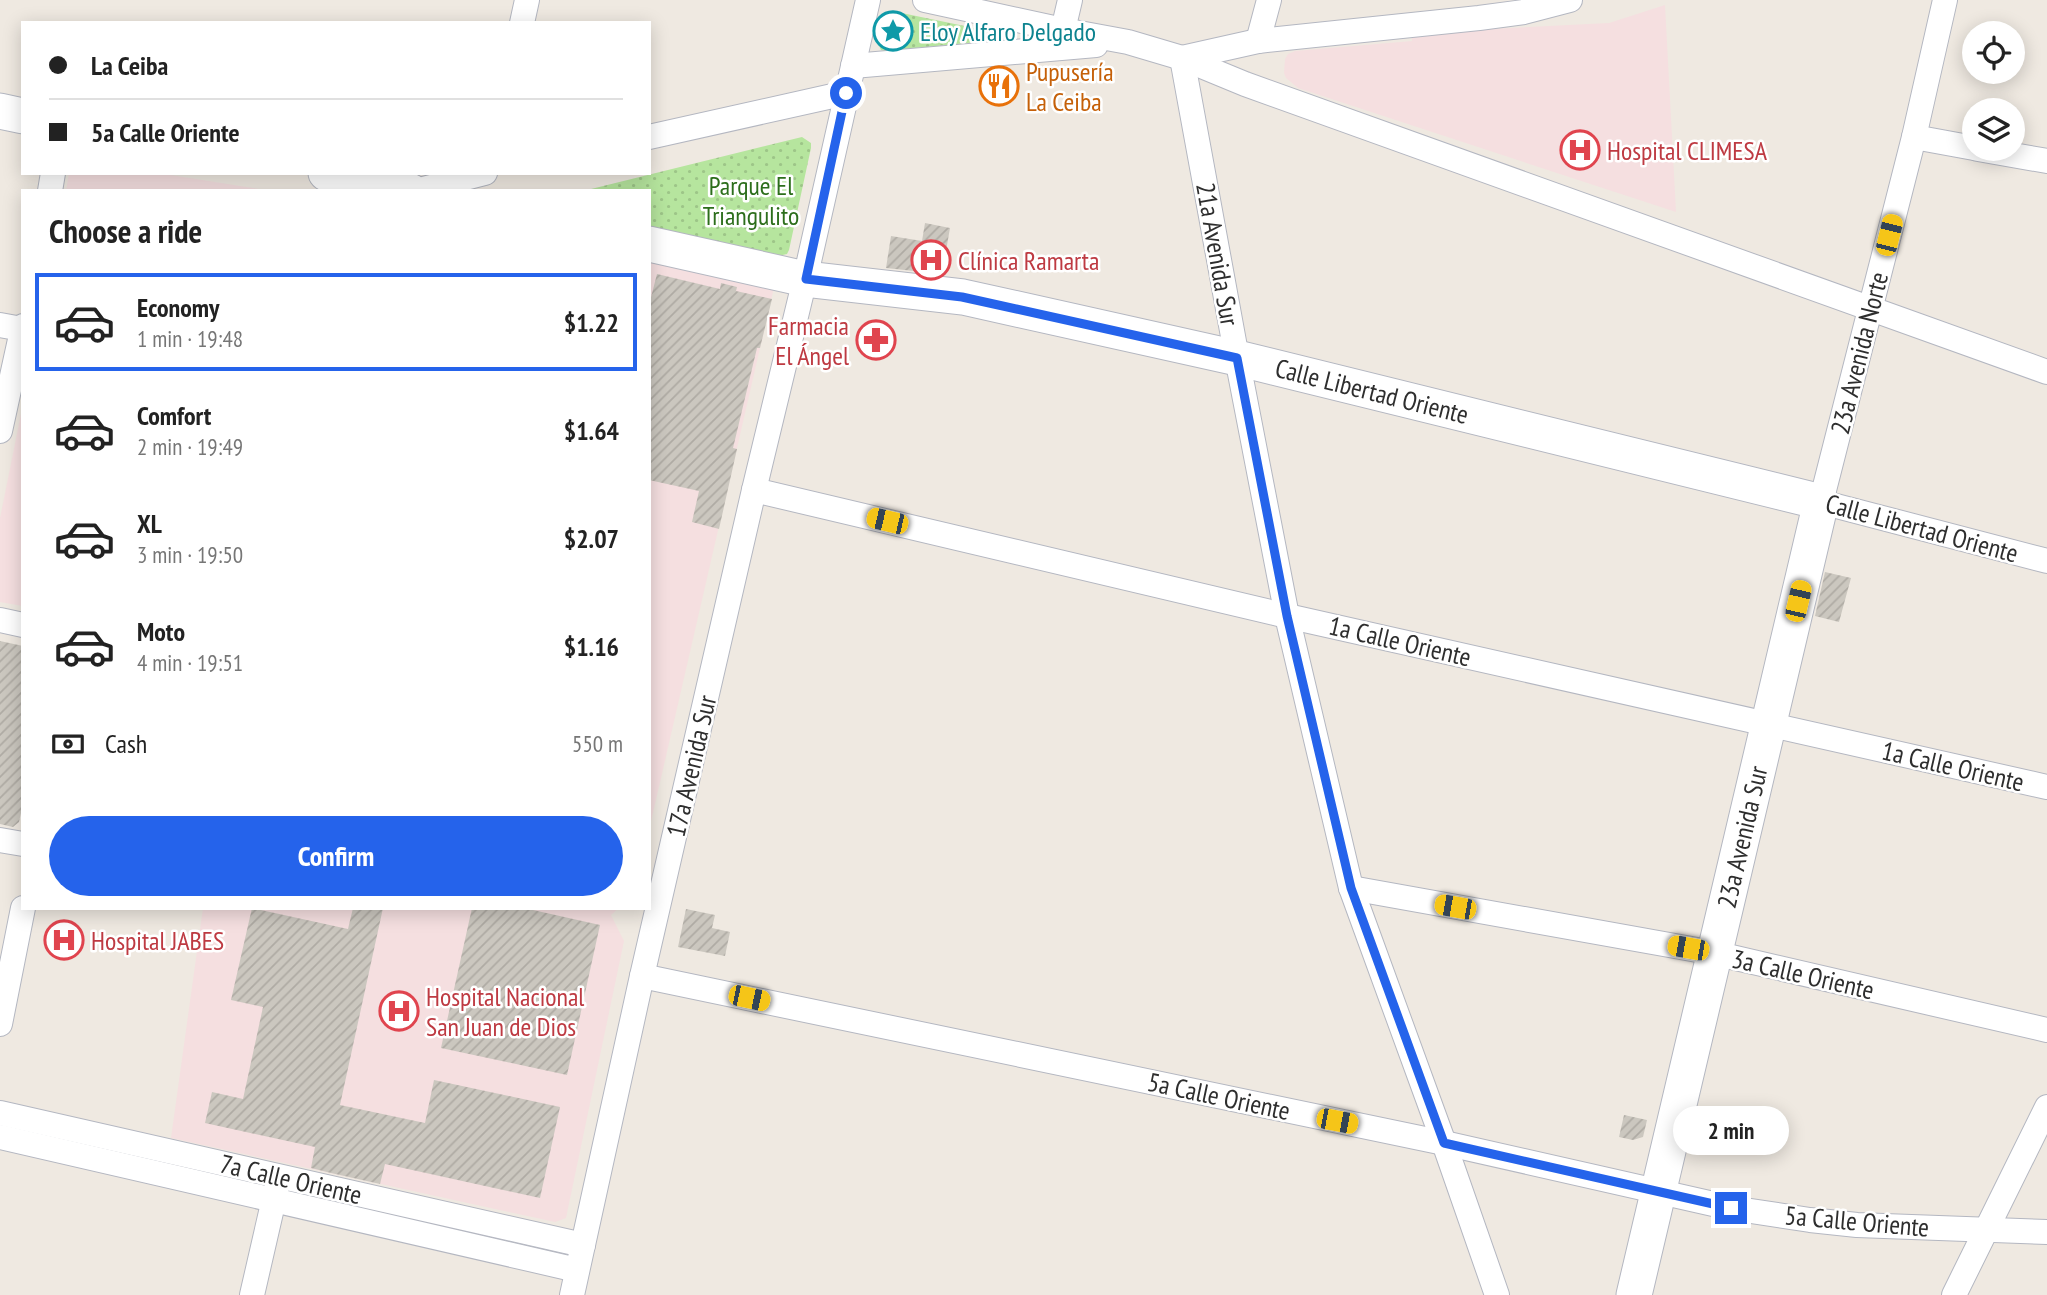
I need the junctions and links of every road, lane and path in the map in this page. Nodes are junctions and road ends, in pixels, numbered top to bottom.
1 (527, 0) edge
2 (867, 0) edge
3 (925, 0) edge
4 (1070, 0) edge
5 (1269, 0) edge
6 (1570, 0) edge
7 (1945, 0) edge
8 (522, 21) edge
9 (1063, 30) junction
10 (1258, 41) junction
11 (1128, 42) junction
12 (1182, 58) junction
13 (853, 66) junction
14 (846, 93) junction
15 (0, 111) edge
16 (21, 116) edge
17 (651, 137) edge
18 (1914, 138) junction
19 (1962, 146) edge
20 (2025, 157) edge
21 (2047, 161) edge
22 (336, 175) edge
23 (477, 175) edge
24 (403, 189) edge
25 (421, 189) edge
26 (651, 244) edge
27 (806, 279) junction
28 (1871, 309) junction
29 (0, 325) edge
30 (21, 327) edge
31 (21, 332) edge
32 (1237, 358) junction
33 (2047, 372) edge
34 (0, 431) edge
35 (754, 490) junction
36 (1821, 502) junction
37 (2047, 561) edge
38 (1287, 616) junction
39 (0, 621) edge
40 (21, 625) edge
41 (1769, 725) junction
42 (2047, 787) edge
43 (0, 840) edge
44 (21, 844) edge
45 (1351, 888) junction
46 (23, 910) edge
47 (1714, 953) junction
48 (642, 976) junction
49 (0, 1024) edge
50 (2047, 1030) edge
51 (2047, 1107) edge
52 (0, 1113) edge
53 (0, 1137) edge
54 (1444, 1143) junction
55 (276, 1188) junction
56 (1660, 1192) junction
57 (1985, 1230) junction
58 (2047, 1232) edge
59 (583, 1245) junction
60 (577, 1270) junction
61 (252, 1295) edge
62 (572, 1295) edge
63 (1497, 1295) edge
64 (1634, 1295) edge
65 (1954, 1295) edge

1 - 8 street
2 - 13 street, 17a Avenida Sur
3 - 9 street
4 - 9 street
5 - 10 street
6 - 10 street
7 - 18 street, 23a Avenida Norte
9 - 11 street
10 - 12 street
11 - 12 street
11 - 13 street
12 - 28 street
12 - 32 street, 21a Avenida Sur
13 - 14 street, 17a Avenida Sur
14 - 17 street
14 - 27 street, 17a Avenida Sur
15 - 16 main road
18 - 19 street
18 - 28 street, 23a Avenida Norte
20 - 21 street
22 - 24 main road
23 - 25 street
26 - 27 main road, Calle Libertad Oriente
27 - 32 main road, Calle Libertad Oriente
27 - 35 street, 17a Avenida Sur
28 - 33 street
28 - 36 street, 23a Avenida Norte
29 - 30 street
31 - 34 street
32 - 36 main road, Calle Libertad Oriente
32 - 38 street, 21a Avenida Sur
35 - 38 street, 1a Calle Oriente
35 - 48 street, 17a Avenida Sur
36 - 37 street, Calle Libertad Oriente
36 - 41 main road, 23a Avenida Sur
38 - 41 street, 1a Calle Oriente
38 - 45 street, 21a Avenida Sur
39 - 40 street
41 - 42 street, 1a Calle Oriente
41 - 47 main road, 23a Avenida Sur
43 - 44 street
45 - 47 street, 3a Calle Oriente
45 - 54 street, 21a Avenida Sur
46 - 49 street
47 - 50 street, 3a Calle Oriente
47 - 56 main road, 23a Avenida Sur
48 - 54 street, 5a Calle Oriente
48 - 59 street, 17a Avenida Sur
51 - 57 street
52 - 55 street, 7a Calle Oriente
53 - 55 street, 7a Calle Oriente
54 - 56 street, 5a Calle Oriente
54 - 63 street, 21a Avenida Sur
55 - 59 street, 7a Calle Oriente
55 - 60 street, 7a Calle Oriente
55 - 61 street
56 - 57 street, 5a Calle Oriente
56 - 64 main road, 23a Avenida Sur
57 - 58 street, 5a Calle Oriente
57 - 65 street
59 - 60 street, 17a Avenida Sur
60 - 62 street, 17a Avenida Sur

